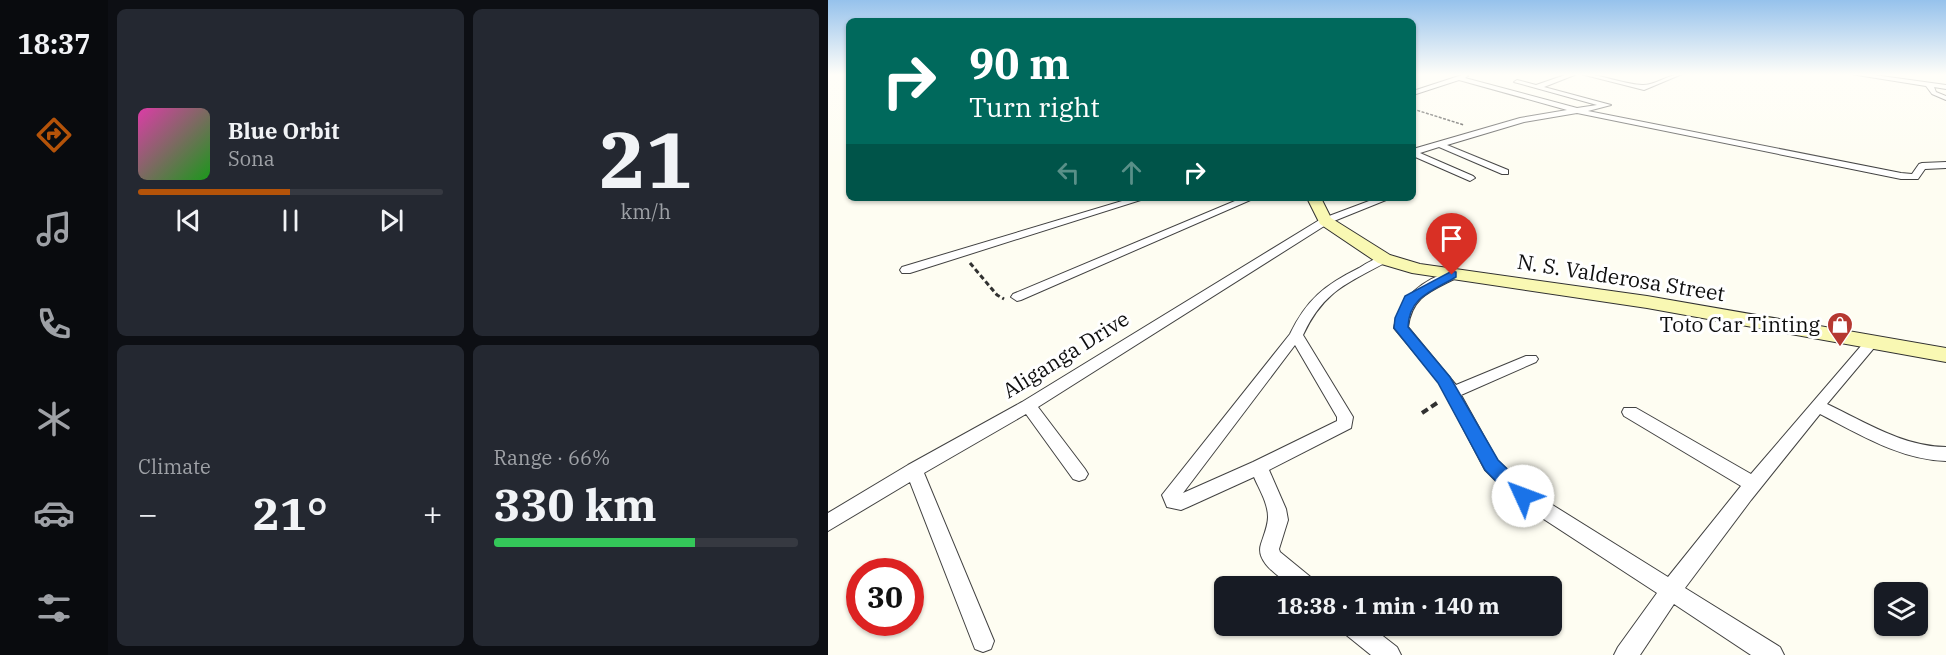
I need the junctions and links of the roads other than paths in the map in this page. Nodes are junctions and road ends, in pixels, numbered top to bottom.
1 (1555, 105) edge
2 (1605, 105) edge
3 (1579, 111) junction
4 (1439, 144) junction
5 (1416, 152) edge
6 (1946, 165) edge
7 (1505, 172) dead end
8 (1470, 178) dead end
9 (1132, 201) edge
10 (1243, 201) edge
11 (1315, 201) edge
12 (1378, 201) edge
13 (1325, 221) junction
14 (1384, 259) junction
15 (906, 270) dead end
16 (1452, 275) junction
17 (1017, 297) road end
18 (1296, 335) junction
19 (1872, 342) junction
20 (1946, 355) edge
21 (1532, 359) dead end
22 (1452, 393) junction
23 (1028, 406) junction
24 (1817, 406) junction
25 (1630, 412) dead end
26 (1946, 454) edge
27 (1259, 467) junction
28 (914, 470) junction
29 (1079, 474) dead end
30 (1753, 484) junction
31 (828, 523) edge
32 (1294, 576) edge
33 (1670, 590) junction
34 (1365, 636) edge
35 (983, 640) dead end
36 (1389, 655) edge
37 (1626, 655) edge
38 (1772, 655) edge

1 - 3 street
2 - 3 street
3 - 4 street
3 - 6 street
4 - 5 street
4 - 7 street
5 - 8 street
9 - 15 street
10 - 17 street
11 - 13 main road
12 - 13 street, Aliganga Drive
13 - 14 main road, N. S. Valderosa Street
13 - 23 street, Aliganga Drive
14 - 16 main road, N. S. Valderosa Street
14 - 18 street
16 - 19 main road, N. S. Valderosa Street
16 - 22 street
18 - 27 street
18 - 27 street
19 - 20 main road, N. S. Valderosa Street
19 - 24 street
21 - 22 street
22 - 33 street
23 - 28 street, Aliganga Drive
23 - 29 street
24 - 26 street
24 - 30 street
25 - 30 street
27 - 32 street
28 - 31 street, Aliganga Drive
28 - 35 street
30 - 33 street
33 - 37 street
33 - 38 street
34 - 36 street

